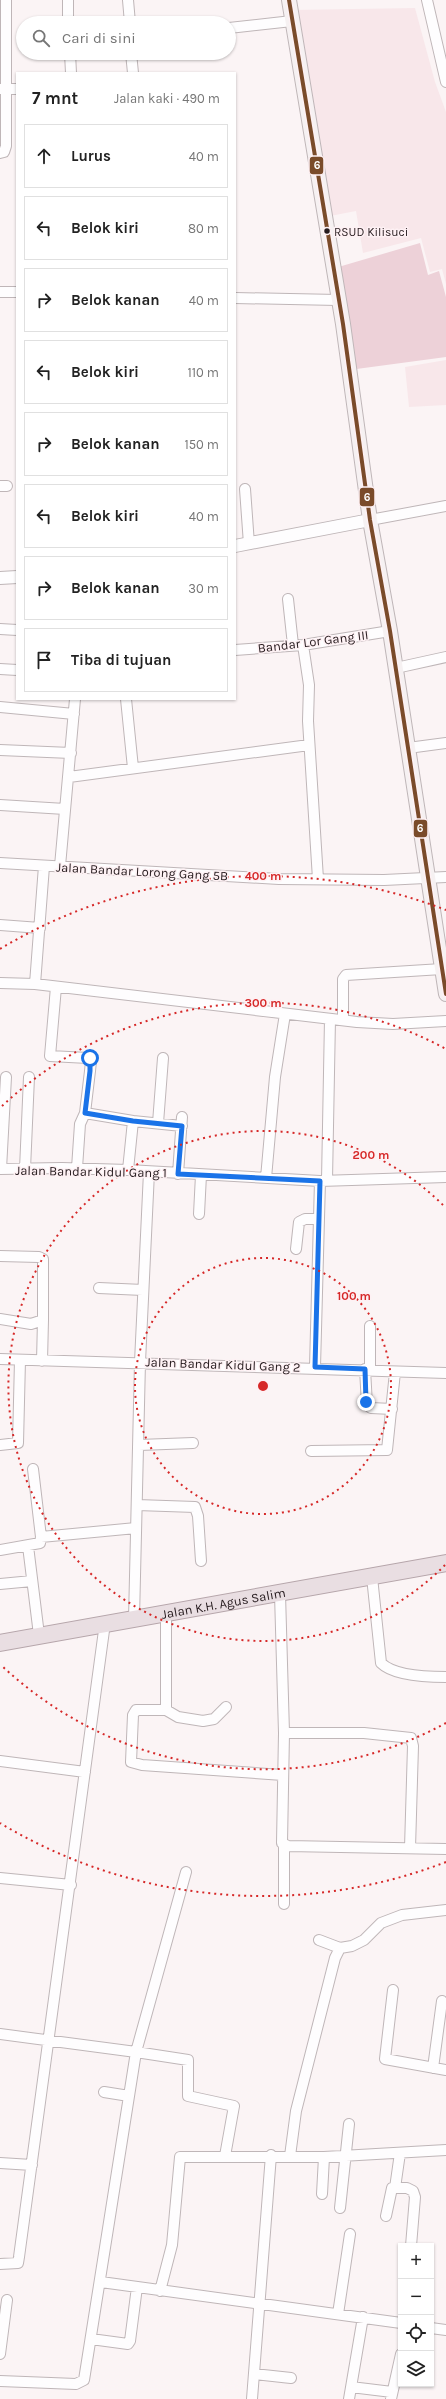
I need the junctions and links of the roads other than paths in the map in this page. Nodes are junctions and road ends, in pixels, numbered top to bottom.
1 (6, 0) edge
2 (68, 0) edge
3 (128, 0) edge
4 (289, 0) edge
5 (427, 0) edge
6 (68, 16) edge
7 (129, 16) edge
8 (292, 21) junction
9 (236, 27) edge
10 (70, 60) edge
11 (132, 60) edge
12 (71, 72) edge
13 (133, 72) edge
14 (446, 82) edge
15 (3, 89) edge
16 (16, 89) edge
17 (0, 153) edge
18 (0, 292) edge
19 (16, 292) edge
20 (236, 298) edge
21 (338, 300) junction
22 (245, 489) dead end
23 (446, 506) edge
24 (370, 520) junction
25 (249, 544) junction
26 (236, 546) edge
27 (16, 577) edge
28 (0, 578) edge
29 (288, 599) dead end
30 (0, 629) edge
31 (16, 630) edge
32 (390, 631) junction
33 (298, 645) junction
34 (236, 650) edge
35 (446, 658) edge
36 (396, 668) junction
37 (0, 669) edge
38 (16, 670) edge
39 (75, 700) edge
40 (126, 700) edge
41 (0, 707) edge
42 (74, 714) junction
43 (446, 743) edge
44 (309, 745) junction
45 (408, 748) junction
46 (0, 750) edge
47 (71, 753) junction
48 (133, 768) junction
49 (69, 777) junction
50 (0, 805) edge
51 (65, 809) junction
52 (0, 863) edge
53 (44, 866) junction
54 (60, 866) junction
55 (446, 877) edge
56 (318, 879) junction
57 (428, 879) junction
58 (0, 925) edge
59 (40, 928) junction
60 (442, 969) junction
61 (0, 983) edge
62 (35, 984) junction
63 (56, 987) junction
64 (446, 994) edge
65 (285, 1014) junction
66 (330, 1019) junction
67 (343, 1020) junction
68 (446, 1021) edge
69 (162, 1058) dead end
70 (6, 1077) dead end
71 (29, 1077) dead end
72 (85, 1113) junction
73 (133, 1121) junction
74 (158, 1123) junction
75 (77, 1168) junction
76 (0, 1169) edge
77 (24, 1169) junction
78 (128, 1170) junction
79 (149, 1172) junction
80 (178, 1174) junction
81 (201, 1175) junction
82 (446, 1177) edge
83 (266, 1178) junction
84 (323, 1181) junction
85 (199, 1214) dead end
86 (318, 1219) junction
87 (296, 1249) dead end
88 (0, 1256) edge
89 (99, 1288) dead end
90 (143, 1290) junction
91 (0, 1319) edge
92 (43, 1321) junction
93 (370, 1326) dead end
94 (0, 1358) edge
95 (20, 1360) junction
96 (42, 1361) junction
97 (140, 1362) junction
98 (315, 1367) junction
99 (367, 1369) junction
100 (395, 1372) junction
101 (446, 1373) edge
102 (392, 1409) junction
103 (193, 1443) dead end
104 (0, 1445) edge
105 (138, 1445) junction
106 (311, 1451) dead end
107 (33, 1469) dead end
108 (137, 1505) junction
109 (136, 1528) junction
110 (41, 1537) junction
111 (28, 1546) junction
112 (0, 1550) edge
113 (200, 1561) dead end
114 (446, 1563) edge
115 (372, 1577) junction
116 (32, 1581) junction
117 (0, 1584) edge
118 (280, 1594) junction
119 (166, 1612) junction
120 (134, 1619) junction
121 (105, 1623) junction
122 (40, 1635) junction
123 (0, 1643) edge
124 (446, 1677) edge
125 (226, 1707) dead end
126 (166, 1710) junction
127 (284, 1733) junction
128 (0, 1761) edge
129 (85, 1772) junction
130 (283, 1775) junction
131 (284, 1845) junction
132 (410, 1848) junction
133 (446, 1849) edge
134 (186, 1872) dead end
135 (0, 1878) edge
136 (71, 1885) junction
137 (284, 1904) dead end
138 (446, 1910) edge
139 (319, 1940) dead end
140 (340, 1948) junction
141 (393, 1990) dead end
142 (442, 2001) dead end
143 (0, 2034) edge
144 (50, 2040) junction
145 (136, 2052) junction
146 (433, 2068) junction
147 (446, 2070) edge
148 (104, 2092) dead end
149 (129, 2096) junction
150 (349, 2124) dead end
151 (446, 2150) edge
152 (400, 2153) junction
153 (270, 2155) junction
154 (347, 2155) junction
155 (225, 2156) junction
156 (290, 2156) junction
157 (324, 2156) junction
158 (0, 2162) edge
159 (32, 2165) junction
160 (395, 2188) junction
161 (322, 2194) dead end
162 (340, 2208) dead end
163 (386, 2216) dead end
164 (350, 2234) dead end
165 (411, 2243) edge
166 (0, 2264) edge
167 (101, 2282) junction
168 (137, 2287) junction
169 (160, 2291) junction
170 (7, 2300) dead end
171 (261, 2305) junction
172 (338, 2314) junction
173 (363, 2317) junction
174 (398, 2323) edge
175 (434, 2328) edge
176 (446, 2330) edge
177 (91, 2339) junction
178 (0, 2354) edge
179 (398, 2367) edge
180 (254, 2374) junction
181 (291, 2378) dead end
182 (0, 2381) edge
183 (351, 2387) junction
184 (391, 2396) edge
185 (252, 2399) edge
186 (349, 2399) edge

1 - 15 street
2 - 6 street
3 - 7 street
4 - 8 main road
5 - 14 street
8 - 9 street
8 - 21 main road
10 - 12 street
11 - 13 street
15 - 16 street
15 - 17 street
18 - 19 street
20 - 21 street
21 - 24 main road
22 - 25 street
23 - 24 street
24 - 25 street
24 - 32 main road
25 - 26 street
27 - 28 street
29 - 33 street
30 - 31 street
32 - 33 street, Bandar Lor Gang III
32 - 36 main road
33 - 34 street, Bandar Lor Gang III
33 - 44 street
35 - 36 street
36 - 45 main road
37 - 38 street
39 - 42 street
40 - 48 street
41 - 42 street
42 - 47 street
43 - 45 street
44 - 48 street
44 - 56 street
45 - 57 main road
46 - 47 street
47 - 49 street
48 - 49 street
49 - 51 street
50 - 51 street
51 - 54 street
52 - 53 street, Jalan Bandar Lorong Gang 5B
53 - 54 street, Jalan Bandar Lorong Gang 5B
53 - 59 street
54 - 56 street, Jalan Bandar Lorong Gang 5B
55 - 57 street, Jalan Bandar Lorong Gang 5B
56 - 57 street, Jalan Bandar Lorong Gang 5B
57 - 60 main road
58 - 59 street
59 - 62 street
60 - 64 main road
60 - 67 street
61 - 62 street
62 - 63 street
63 - 65 street
63 - 72 street
65 - 66 street
65 - 83 street
66 - 67 street
66 - 84 street
67 - 68 street
69 - 74 street
70 - 76 street
71 - 77 street
72 - 73 street
72 - 75 street
73 - 74 street
73 - 78 street
74 - 80 street
75 - 77 street, Jalan Bandar Kidul Gang 1
75 - 78 street, Jalan Bandar Kidul Gang 1
76 - 77 street, Jalan Bandar Kidul Gang 1
78 - 79 street, Jalan Bandar Kidul Gang 1
79 - 80 street, Jalan Bandar Kidul Gang 1
79 - 90 street
80 - 81 street, Jalan Bandar Kidul Gang 1
81 - 83 street, Jalan Bandar Kidul Gang 1
81 - 85 street
82 - 84 street, Jalan Bandar Kidul Gang 1
83 - 84 street, Jalan Bandar Kidul Gang 1
84 - 86 street
86 - 87 street
86 - 98 street
88 - 92 street
89 - 90 street
90 - 97 street
91 - 92 street
92 - 96 street
93 - 99 street
94 - 95 street, Jalan Bandar Kidul Gang 2
95 - 96 street, Jalan Bandar Kidul Gang 2
95 - 104 street
96 - 97 street, Jalan Bandar Kidul Gang 2
97 - 98 street, Jalan Bandar Kidul Gang 2
97 - 105 street
98 - 99 street, Jalan Bandar Kidul Gang 2
99 - 100 street, Jalan Bandar Kidul Gang 2
99 - 102 street
100 - 101 street, Jalan Bandar Kidul Gang 2
100 - 102 street
102 - 106 street
103 - 105 street
105 - 108 street
107 - 110 street
108 - 109 street
108 - 113 street
109 - 110 street
109 - 120 street
110 - 111 street
111 - 112 street
111 - 116 street
114 - 115 highway, Jalan K.H. Agus Salim
115 - 118 highway, Jalan K.H. Agus Salim
115 - 124 street
116 - 117 street
116 - 122 street
118 - 119 highway, Jalan K.H. Agus Salim
118 - 127 street
119 - 120 highway, Jalan K.H. Agus Salim
119 - 126 street
120 - 121 highway, Jalan K.H. Agus Salim
121 - 122 highway, Jalan K.H. Agus Salim
121 - 129 street
122 - 123 highway, Jalan K.H. Agus Salim
125 - 126 street
126 - 130 street
127 - 130 street
127 - 132 street
128 - 129 street
129 - 136 street
130 - 131 street
131 - 132 street
131 - 137 street
132 - 133 street
134 - 145 street
135 - 136 street
136 - 144 street
138 - 140 street
139 - 140 street
140 - 156 street
141 - 146 street
142 - 146 street
143 - 144 street
144 - 145 street
144 - 159 street
145 - 149 street
145 - 155 street
146 - 147 street
148 - 149 street
149 - 167 street
150 - 154 street
151 - 152 street
152 - 154 street
152 - 160 street
153 - 155 street
153 - 156 street
153 - 171 street
154 - 157 street
154 - 162 street
155 - 169 street
156 - 157 street
157 - 161 street
158 - 159 street
159 - 166 street
160 - 163 street
160 - 165 street
164 - 172 street
167 - 168 street
167 - 177 street
168 - 169 street
168 - 177 street
169 - 171 street
170 - 178 street
171 - 172 street
171 - 180 street
172 - 173 street
173 - 174 street
173 - 183 street
175 - 176 street
177 - 182 street
179 - 184 street
180 - 181 street
180 - 185 street
183 - 184 street
183 - 186 street

